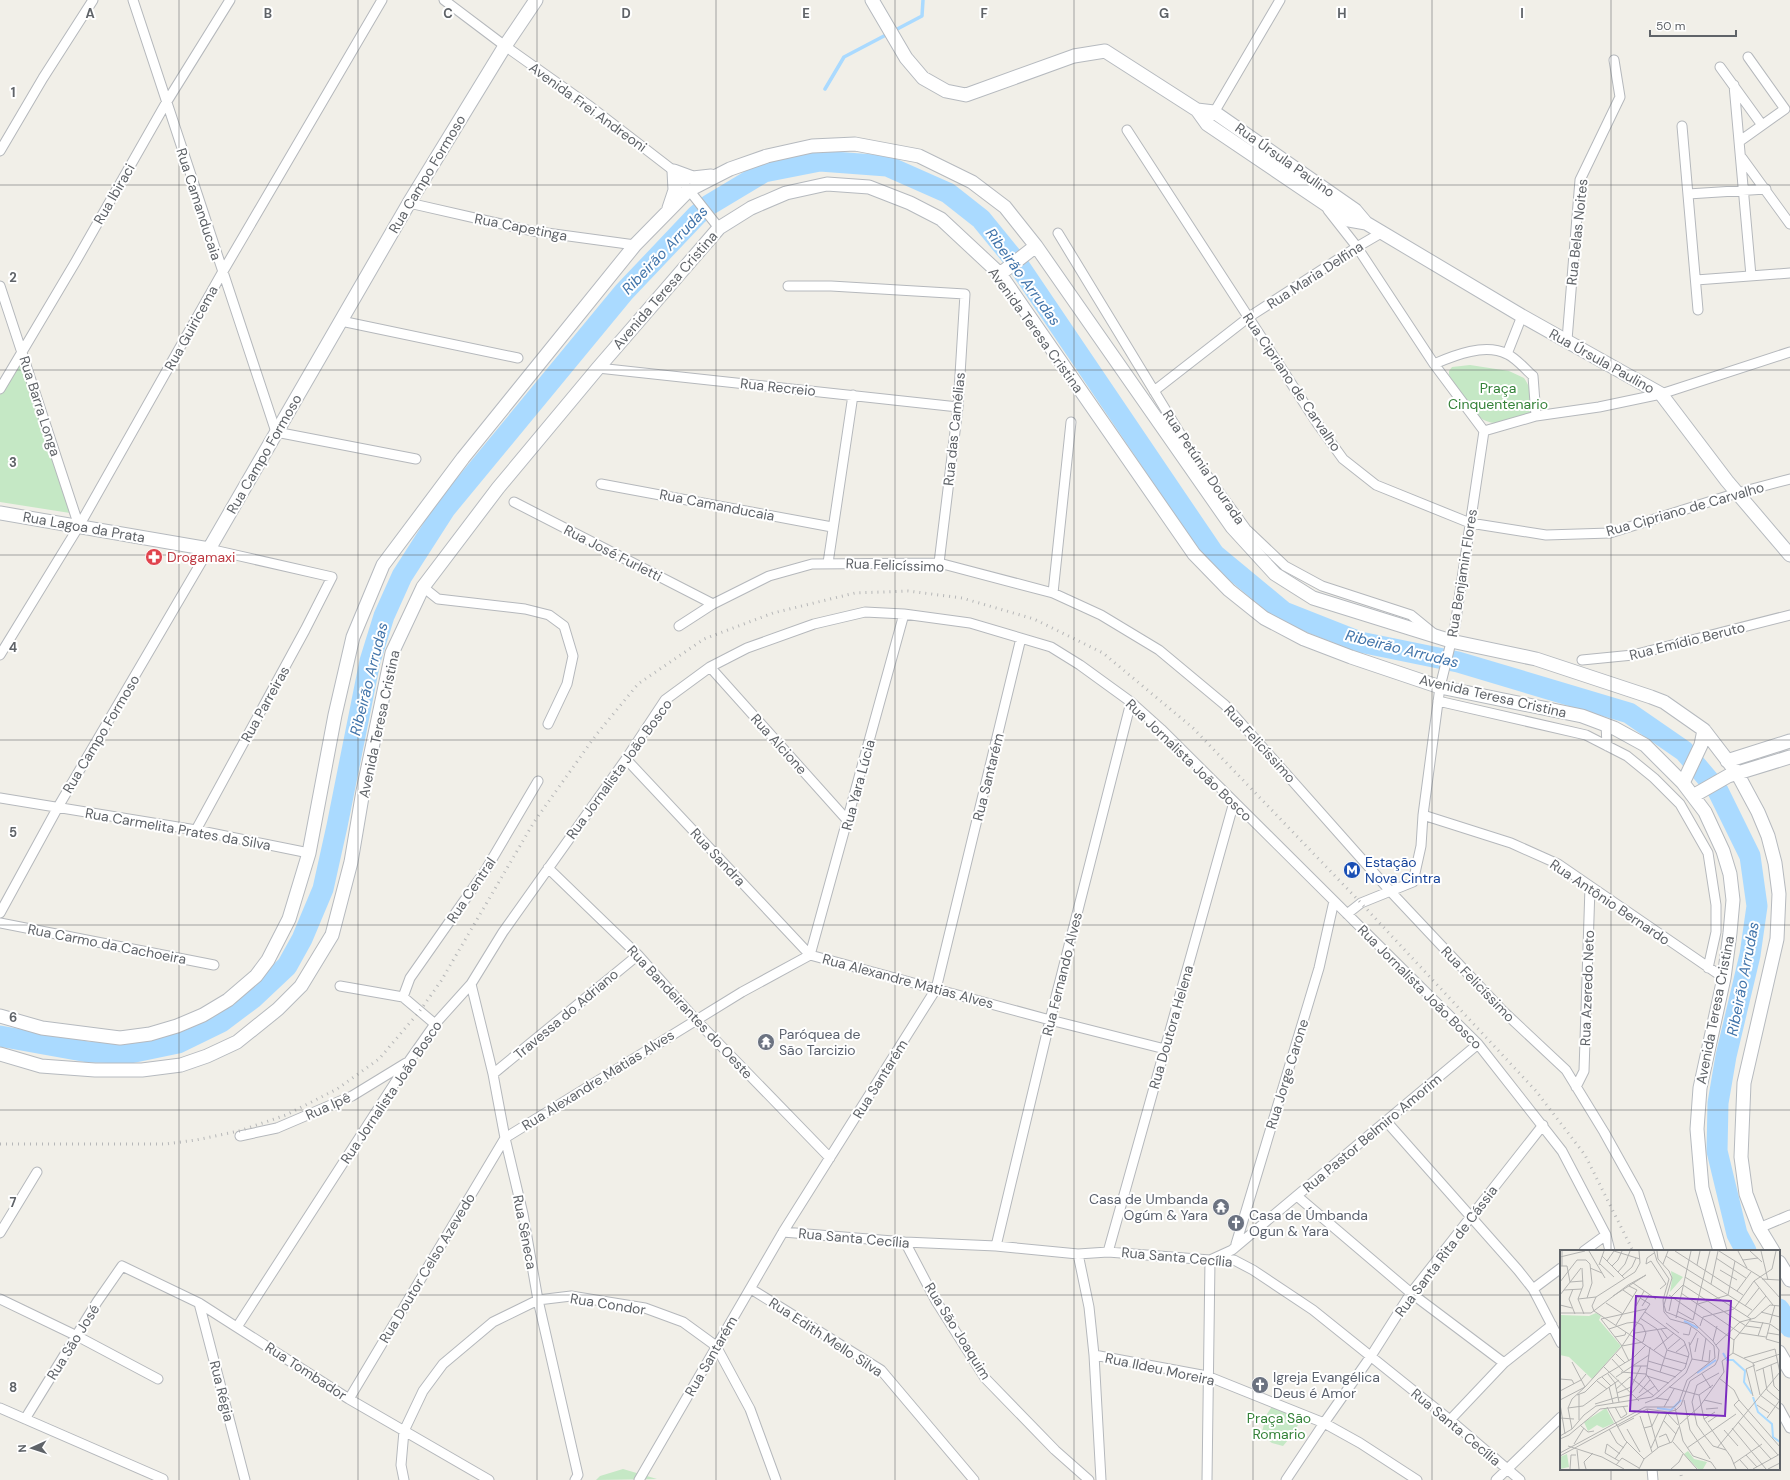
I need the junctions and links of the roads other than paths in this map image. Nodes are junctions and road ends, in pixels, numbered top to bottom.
1 (93, 0) edge
2 (133, 0) edge
3 (230, 0) edge
4 (382, 0) edge
5 (444, 0) edge
6 (536, 0) edge
7 (872, 0) edge
8 (1280, 0) edge
9 (504, 46) junction
10 (1748, 57) dead end
11 (1614, 60) dead end
12 (1720, 66) dead end
13 (1734, 85) junction
14 (166, 103) junction
15 (1197, 110) junction
16 (1214, 112) junction
17 (1787, 113) edge
18 (1207, 124) junction
19 (1762, 125) junction
20 (1682, 126) dead end
21 (1127, 130) dead end
22 (1740, 141) junction
23 (0, 151) edge
24 (1742, 158) junction
25 (674, 171) junction
26 (718, 175) junction
27 (1766, 189) junction
28 (1744, 190) junction
29 (1688, 194) junction
30 (693, 195) junction
31 (1318, 199) junction
32 (409, 203) junction
33 (668, 211) junction
34 (715, 223) junction
35 (1366, 224) junction
36 (1790, 224) edge
37 (1058, 233) dead end
38 (1381, 233) junction
39 (635, 245) junction
40 (1034, 247) junction
41 (1357, 247) junction
42 (222, 273) junction
43 (1001, 273) junction
44 (1790, 273) edge
45 (1751, 276) junction
46 (1696, 280) junction
47 (0, 286) edge
48 (788, 286) dead end
49 (1698, 310) dead end
50 (1522, 316) junction
51 (1249, 317) junction
52 (341, 321) junction
53 (1566, 340) junction
54 (22, 351) junction
55 (1790, 352) edge
56 (1507, 354) junction
57 (518, 358) dead end
58 (1434, 364) junction
59 (598, 368) junction
60 (0, 389) edge
61 (1154, 390) junction
62 (1661, 394) junction
63 (852, 395) junction
64 (958, 407) junction
65 (1536, 416) junction
66 (1072, 422) dead end
67 (1484, 431) junction
68 (276, 432) junction
69 (416, 459) dead end
70 (1790, 479) edge
71 (602, 484) dead end
72 (1737, 493) junction
73 (514, 502) dead end
74 (0, 512) edge
75 (1470, 523) junction
76 (79, 526) junction
77 (832, 527) junction
78 (209, 549) junction
79 (1790, 554) edge
80 (828, 563) junction
81 (939, 563) junction
82 (332, 577) joint
83 (423, 587) junction
84 (1053, 593) junction
85 (713, 604) junction
86 (904, 614) junction
87 (1790, 615) edge
88 (679, 626) dead end
89 (1022, 638) junction
90 (1447, 642) junction
91 (0, 655) edge
92 (1582, 660) dead end
93 (710, 667) junction
94 (1441, 682) junction
95 (1479, 695) junction
96 (1438, 701) junction
97 (1130, 702) junction
98 (1526, 705) junction
99 (1540, 708) junction
100 (1480, 710) junction
101 (1525, 721) junction
102 (1536, 723) junction
103 (548, 724) dead end
104 (1606, 724) junction
105 (1704, 730) junction
106 (1790, 741) edge
107 (1607, 746) junction
108 (1790, 757) edge
109 (626, 759) junction
110 (1727, 761) junction
111 (1732, 774) junction
112 (1686, 779) junction
113 (538, 781) dead end
114 (1696, 794) junction
115 (0, 798) edge
116 (1234, 802) junction
117 (58, 807) junction
118 (1422, 815) junction
119 (848, 821) junction
120 (196, 830) junction
121 (309, 853) junction
122 (548, 868) junction
123 (1590, 887) junction
124 (1391, 892) junction
125 (1334, 901) junction
126 (0, 913) edge
127 (1347, 914) junction
128 (0, 923) edge
129 (638, 955) junction
130 (810, 955) junction
131 (214, 965) dead end
132 (1708, 968) junction
133 (1724, 978) junction
134 (471, 984) junction
135 (340, 986) dead end
136 (936, 989) junction
137 (403, 997) junction
138 (0, 1016) edge
139 (696, 1020) junction
140 (1050, 1020) junction
141 (435, 1024) junction
142 (1478, 1044) junction
143 (1165, 1049) junction
144 (0, 1054) edge
145 (408, 1061) junction
146 (493, 1074) junction
147 (1576, 1087) junction
148 (1386, 1121) junction
149 (1543, 1125) junction
150 (240, 1136) dead end
151 (505, 1138) junction
152 (830, 1158) junction
153 (37, 1172) dead end
154 (1297, 1196) junction
155 (1790, 1215) edge
156 (1470, 1217) junction
157 (1759, 1228) junction
158 (784, 1232) junction
159 (0, 1233) edge
160 (1606, 1235) junction
161 (905, 1242) junction
162 (1236, 1245) junction
163 (996, 1246) junction
164 (1585, 1250) edge
165 (1610, 1250) edge
166 (1659, 1250) edge
167 (1720, 1250) edge
168 (1772, 1250) edge
169 (1108, 1252) junction
170 (1078, 1254) junction
171 (1210, 1260) junction
172 (1780, 1264) edge
173 (122, 1266) joint
174 (1560, 1269) edge
175 (1790, 1280) edge
176 (751, 1289) junction
177 (1533, 1289) junction
178 (1412, 1293) junction
179 (0, 1299) edge
180 (538, 1300) junction
181 (199, 1303) junction
182 (1552, 1325) junction
183 (237, 1327) junction
184 (77, 1336) junction
185 (1560, 1341) edge
186 (716, 1346) junction
187 (1780, 1354) edge
188 (1094, 1355) junction
189 (1371, 1356) junction
190 (1504, 1363) junction
191 (1790, 1371) edge
192 (1207, 1376) junction
193 (158, 1379) dead end
194 (349, 1399) junction
195 (0, 1408) edge
196 (1780, 1410) edge
197 (1560, 1418) edge
198 (25, 1419) junction
199 (1450, 1420) junction
200 (1324, 1423) junction
201 (1790, 1428) edge
202 (404, 1431) junction
203 (1506, 1470) junction
204 (1652, 1470) edge
205 (163, 1479) edge
206 (245, 1480) edge
207 (404, 1480) edge
208 (489, 1480) edge
209 (575, 1480) edge
210 (639, 1480) edge
211 (776, 1480) edge
212 (974, 1480) edge
213 (1089, 1480) edge
214 (1101, 1480) edge
215 (1206, 1480) edge
216 (1286, 1480) edge
217 (1417, 1480) edge
218 (1496, 1480) edge
219 (1520, 1480) edge
220 (1653, 1480) edge

1 - 23 street
2 - 14 street, Rua Camanducaia
3 - 14 street, Rua Ibiraci
4 - 42 street, Rua Guiricema
5 - 9 street, Avenida Frei Andreoni
6 - 9 main road, Rua Campo Formoso
7 - 15 main road, Rua Úrsula Paulino
8 - 16 street
9 - 25 street, Avenida Frei Andreoni
9 - 32 main road, Rua Campo Formoso
10 - 17 street
11 - 53 street, Rua Belas Noites
12 - 13 street
13 - 19 street
13 - 22 street
14 - 42 street, Rua Camanducaia
14 - 54 street, Rua Ibiraci
15 - 16 main road, Rua Úrsula Paulino
15 - 18 main road, Rua Úrsula Paulino
16 - 18 street
16 - 35 main road, Rua Úrsula Paulino
17 - 19 street
18 - 31 main road, Rua Úrsula Paulino
19 - 22 street
20 - 29 street
21 - 51 street, Rua Cipriano de Carvalho
22 - 24 street
24 - 27 street
24 - 28 street
25 - 26 main road
25 - 30 street, Avenida Frei Andreoni
25 - 33 main road
26 - 30 main road
26 - 40 main road
27 - 28 street
27 - 36 street
28 - 29 street
28 - 45 street
29 - 46 street
30 - 33 main road
30 - 34 street, Avenida Frei Andreoni
31 - 35 main road, Rua Úrsula Paulino
31 - 41 street
32 - 39 street, Rua Capetinga
32 - 52 main road, Rua Campo Formoso
33 - 39 main road
34 - 43 main road, Avenida Teresa Cristina
34 - 59 main road, Avenida Teresa Cristina
35 - 38 main road, Rua Úrsula Paulino
37 - 61 street, Rua Petúnia Dourada
38 - 41 street, Rua Maria Delfina
38 - 50 main road, Rua Úrsula Paulino
39 - 121 main road
40 - 43 main road
40 - 90 main road
41 - 51 street, Rua Maria Delfina
41 - 58 street
42 - 68 street, Rua Camanducaia
42 - 76 street, Rua Guiricema
43 - 94 main road, Avenida Teresa Cristina
44 - 45 street
45 - 46 street
46 - 49 street
47 - 54 street, Rua Barra Longa
48 - 64 street, Rua das Camélias
50 - 53 main road, Rua Úrsula Paulino
50 - 56 street
51 - 61 street, Rua Maria Delfina
51 - 75 street, Rua Cipriano de Carvalho
52 - 57 street
52 - 68 main road, Rua Campo Formoso
53 - 62 main road, Rua Úrsula Paulino
54 - 60 street, Rua Ibiraci
54 - 76 street, Rua Barra Longa
55 - 62 street
56 - 58 street
56 - 65 street
58 - 67 street
59 - 63 street, Rua Recreio
59 - 83 main road, Avenida Teresa Cristina
61 - 90 street, Rua Petúnia Dourada
62 - 65 street
62 - 72 main road, Rua Úrsula Paulino
63 - 64 street, Rua Recreio
63 - 77 street
64 - 81 street, Rua das Camélias
65 - 67 street
66 - 84 street
67 - 75 street, Rua Benjamin Flores
68 - 69 street
68 - 78 main road, Rua Campo Formoso
70 - 72 street, Rua Cipriano de Carvalho
71 - 77 street, Rua Camanducaia
72 - 75 street, Rua Cipriano de Carvalho
72 - 79 main road, Rua Úrsula Paulino
73 - 85 street, Rua José Furletti
74 - 76 main road, Rua Lagoa da Prata
75 - 90 street, Rua Benjamin Flores
76 - 78 main road, Rua Lagoa da Prata
76 - 91 street, Rua Guiricema
77 - 80 street
78 - 82 street, Rua Lagoa da Prata
78 - 117 street, Rua Campo Formoso
80 - 81 street, Rua Felicíssimo
80 - 85 street, Rua Felicíssimo
81 - 84 street, Rua Felicíssimo
82 - 120 street, Rua Parreiras
83 - 103 street
83 - 144 main road, Avenida Teresa Cristina
84 - 124 street, Rua Felicíssimo
85 - 88 street, Rua Felicíssimo
86 - 89 street, Rua Jornalista João Bosco
86 - 93 street, Rua Jornalista João Bosco
86 - 119 street, Rua Yara Lúcia
87 - 92 street, Rua Emídio Beruto
89 - 97 street, Rua Jornalista João Bosco
89 - 136 street, Rua Santarém
90 - 94 street, Rua Benjamin Flores
90 - 105 main road
93 - 109 street, Rua Jornalista João Bosco
93 - 119 street, Rua Alcione
94 - 95 main road, Avenida Teresa Cristina
94 - 96 street, Rua Benjamin Flores
95 - 98 main road, Avenida Teresa Cristina
95 - 100 street
96 - 100 street, Avenida Teresa Cristina
96 - 118 street, Rua Benjamin Flores
97 - 116 street, Rua Jornalista João Bosco
97 - 140 street, Rua Fernando Alves
98 - 99 main road, Avenida Teresa Cristina
98 - 101 street
99 - 102 street
99 - 104 main road, Avenida Teresa Cristina
100 - 101 street, Avenida Teresa Cristina
101 - 102 street, Avenida Teresa Cristina
102 - 107 street, Avenida Teresa Cristina
104 - 107 street
104 - 112 main road, Avenida Teresa Cristina
105 - 110 main road
105 - 112 main road
106 - 110 main road
107 - 132 street, Avenida Teresa Cristina
108 - 111 main road
109 - 122 street, Rua Jornalista João Bosco
109 - 130 street, Rua Sandra
110 - 111 main road
111 - 114 main road
111 - 157 main road
112 - 114 main road, Avenida Teresa Cristina
113 - 137 street, Rua Central
114 - 133 main road, Avenida Teresa Cristina
115 - 117 street, Rua Carmelita Prates da Silva
116 - 125 street, Rua Jornalista João Bosco
116 - 143 street, Rua Doutora Helena
117 - 120 street, Rua Carmelita Prates da Silva
117 - 126 street, Rua Campo Formoso
118 - 123 street, Rua Antônio Bernardo
118 - 124 street, Rua Benjamin Flores
119 - 130 street, Rua Yara Lúcia
120 - 121 street, Rua Carmelita Prates da Silva
121 - 138 main road
122 - 129 street, Rua Bandeirantes do Oeste
122 - 134 street, Rua Jornalista João Bosco
123 - 132 street, Rua Antônio Bernardo
123 - 147 street, Rua Azeredo Neto
124 - 127 street
124 - 147 street, Rua Felicíssimo
125 - 127 street, Rua Jornalista João Bosco
125 - 162 street, Rua Jorge Carone
127 - 142 street, Rua Jornalista João Bosco
128 - 131 street, Rua Carmo da Cachoeira
129 - 139 street, Rua Bandeirantes do Oeste
129 - 146 street, Travessa do Adriano
130 - 136 street, Rua Alexandre Matias Alves
130 - 139 street, Rua Alexandre Matias Alves
132 - 133 street, Rua Antônio Bernardo
133 - 167 main road, Avenida Teresa Cristina
134 - 141 street, Rua Jornalista João Bosco
134 - 146 street, Rua Sêneca
135 - 137 street
136 - 140 street, Rua Alexandre Matias Alves
136 - 152 street, Rua Santarém
137 - 141 street
139 - 151 street, Rua Alexandre Matias Alves
139 - 152 street, Rua Bandeirantes do Oeste
140 - 143 street, Rua Alexandre Matias Alves
140 - 163 street, Rua Fernando Alves
141 - 145 street, Rua Jornalista João Bosco
142 - 148 street, Rua Pastor Belmiro Amorim
142 - 149 street, Rua Jornalista João Bosco
143 - 169 street, Rua Doutora Helena
145 - 150 street, Rua Ipê
145 - 183 street, Rua Jornalista João Bosco
146 - 151 street, Rua Sêneca
147 - 166 street, Rua Felicíssimo
148 - 154 street, Rua Pastor Belmiro Amorim
148 - 156 street
149 - 156 street, Rua Santa Rita de Cássia
149 - 160 street, Rua Jornalista João Bosco
151 - 180 street, Rua Sêneca
151 - 194 street, Rua Doutor Celso Azevedo
152 - 158 street, Rua Santarém
153 - 159 street
154 - 162 street, Rua Pastor Belmiro Amorim
154 - 178 street
155 - 157 street
156 - 177 street
156 - 178 street, Rua Santa Rita de Cássia
157 - 168 main road
158 - 161 street, Rua Santa Cecília
158 - 176 street, Rua Santarém
160 - 164 street
160 - 165 street, Rua Jornalista João Bosco
161 - 163 street, Rua Santa Cecília
161 - 213 street, Rua São Joaquim
162 - 171 street, Rua Pastor Belmiro Amorim
163 - 170 street, Rua Santa Cecília
169 - 170 street, Rua Santa Cecília
169 - 171 street, Rua Santa Cecília
170 - 188 street
171 - 189 street, Rua Santa Cecília
171 - 192 street
172 - 175 main road
173 - 181 street, Rua Tombador
173 - 184 street, Rua São José
174 - 177 street
176 - 186 street, Rua Santarém
176 - 212 street, Rua Edith Mello Silva
177 - 182 street
178 - 189 street, Rua Santa Rita de Cássia
178 - 190 street
179 - 184 street
180 - 186 street, Rua Condor
180 - 202 street, Rua Condor
180 - 209 street, Rua Sêneca
181 - 183 street, Rua Tombador
181 - 206 street, Rua Régia
182 - 185 street
182 - 190 street
183 - 194 street, Rua Tombador
184 - 193 street
184 - 198 street, Rua São José
186 - 210 street, Rua Santarém
186 - 211 street, Rua Condor
187 - 191 main road
188 - 192 street, Rua Ildeu Moreira
188 - 214 street
189 - 199 street, Rua Santa Cecília
189 - 200 street, Rua Santa Rita de Cássia
190 - 199 street
192 - 200 street, Rua Ildeu Moreira
192 - 215 street
194 - 202 street, Rua Tombador
195 - 198 street
196 - 201 street
197 - 203 street
198 - 205 street
199 - 203 street, Rua Santa Cecília
200 - 216 street, Rua Santa Rita de Cássia
200 - 217 street, Rua Ildeu Moreira
202 - 207 street, Rua Condor
202 - 208 street, Rua Tombador
203 - 218 street
203 - 219 street, Rua Santa Cecília
204 - 220 street

